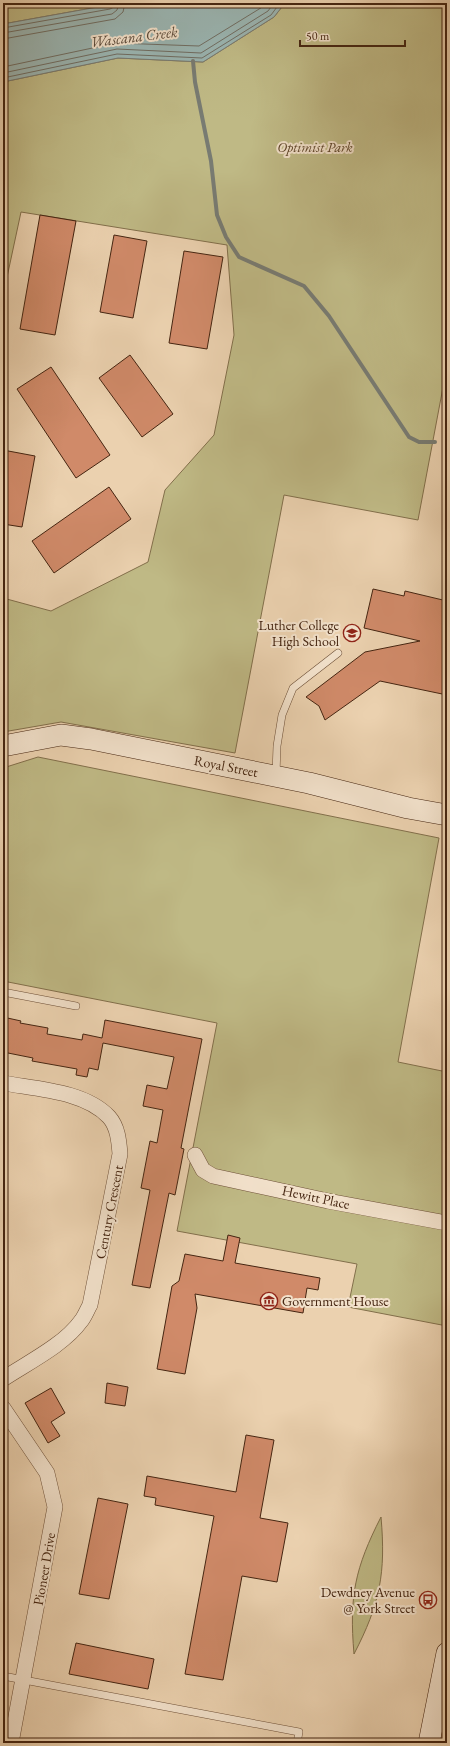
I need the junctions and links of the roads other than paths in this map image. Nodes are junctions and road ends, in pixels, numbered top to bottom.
1 (338, 653) dead end
2 (3, 746) edge
3 (276, 776) junction
4 (447, 816) edge
5 (3, 992) edge
6 (76, 1006) dead end
7 (3, 1083) edge
8 (196, 1155) dead end
9 (447, 1223) edge
10 (3, 1379) edge
11 (3, 1408) edge
12 (447, 1653) edge
13 (3, 1676) edge
14 (23, 1680) junction
15 (444, 1685) edge
16 (11, 1743) edge
17 (297, 1743) edge
18 (430, 1743) edge

1 - 3 lane
2 - 3 street, Royal Street
3 - 4 street, Royal Street
5 - 6 lane
7 - 10 street, Century Crescent
8 - 9 street, Hewitt Place
11 - 14 street, Pioneer Drive
12 - 15 street
13 - 14 lane
14 - 16 street, Pioneer Drive
14 - 17 lane
15 - 18 street

